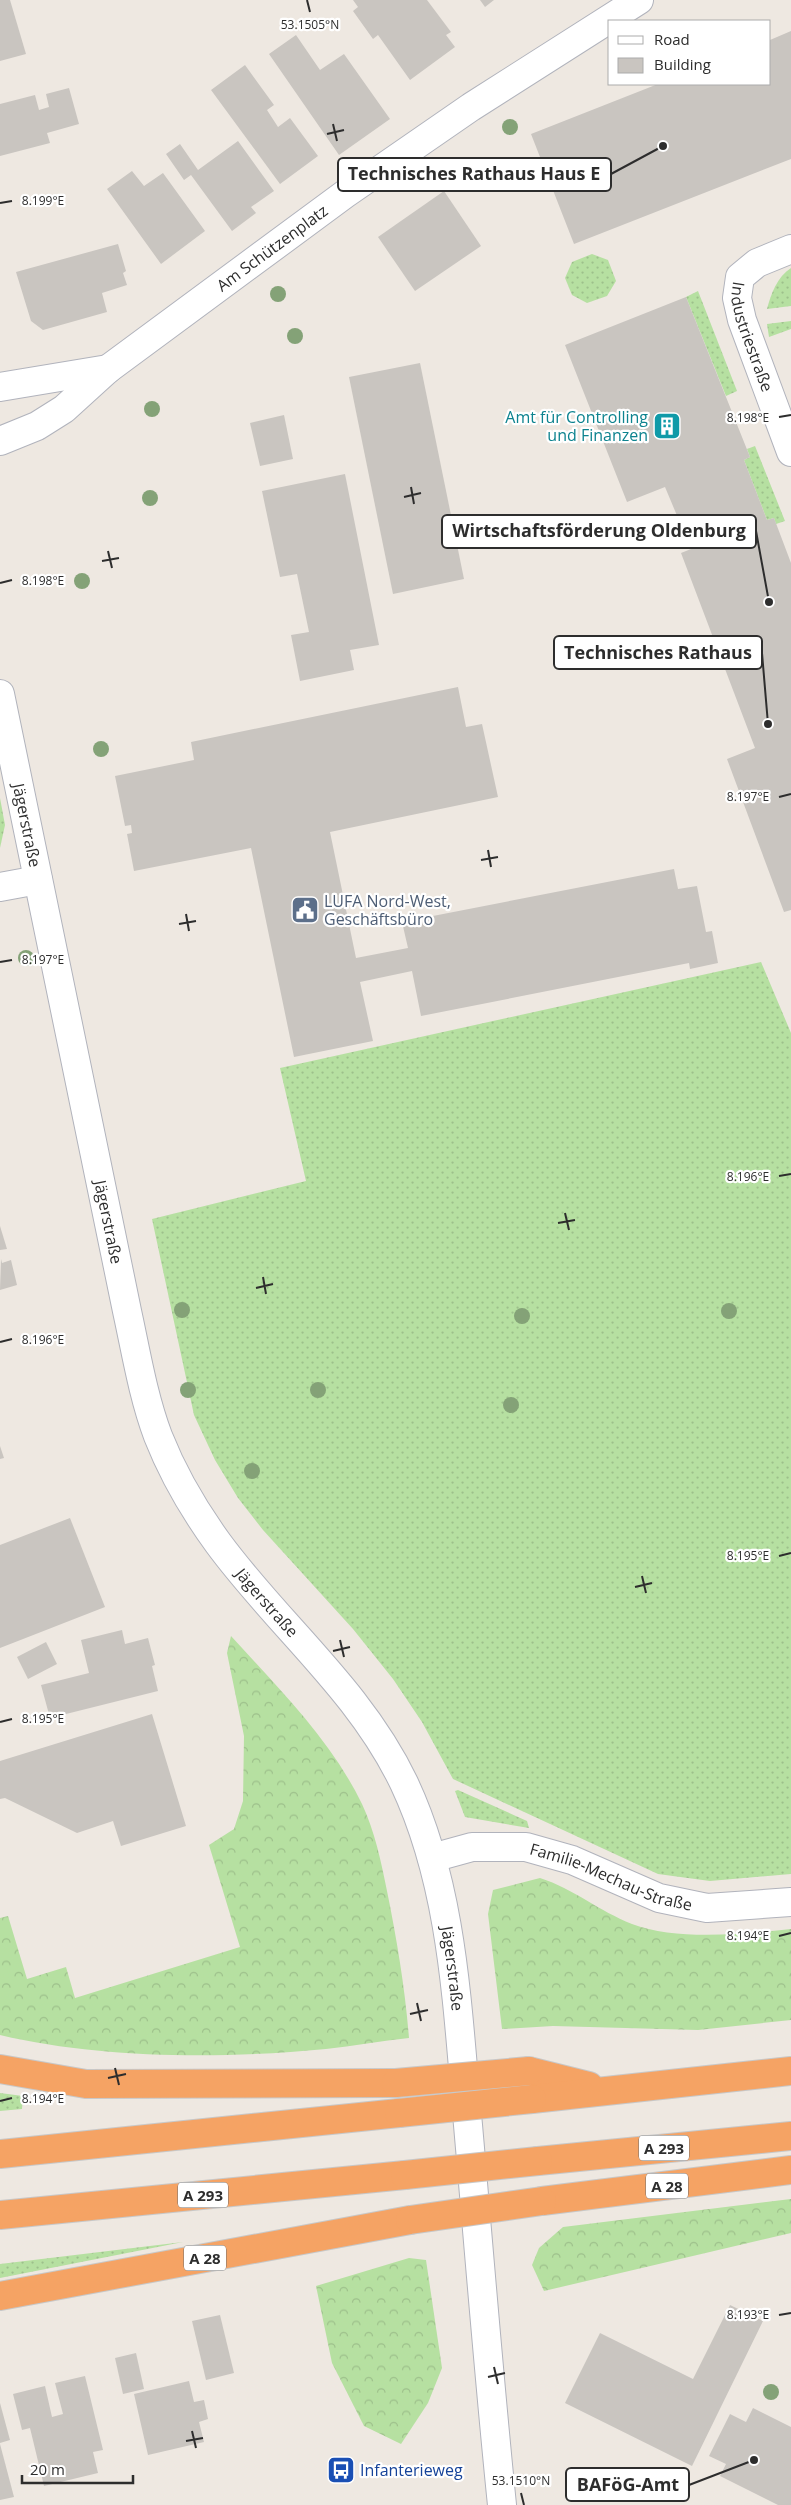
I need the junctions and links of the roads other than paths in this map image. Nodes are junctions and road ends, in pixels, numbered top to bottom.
1 (639, 0) edge
2 (791, 249) edge
3 (108, 370) junction
4 (0, 387) edge
5 (0, 441) edge
6 (791, 452) edge
7 (0, 694) edge
8 (38, 880) junction
9 (0, 887) edge
10 (432, 1858) junction
11 (791, 1902) edge
12 (0, 2069) edge
13 (791, 2071) edge
14 (607, 2091) junction
15 (791, 2136) edge
16 (0, 2154) edge
17 (791, 2170) edge
18 (0, 2215) edge
19 (0, 2296) edge
20 (502, 2505) edge

1 - 3 street, Am Schützenplatz
2 - 6 street, Industriestraße
3 - 4 street, Am Schützenplatz
3 - 5 street, Am Schützenplatz
7 - 8 street, Jägerstraße
8 - 9 street
8 - 10 street, Jägerstraße
10 - 11 street, Familie-Mechau-Straße
10 - 20 street, Jägerstraße
12 - 14 highway, bridge
13 - 14 highway
14 - 16 highway, bridge
15 - 18 highway, A 293, bridge
17 - 19 highway, A 28, bridge

